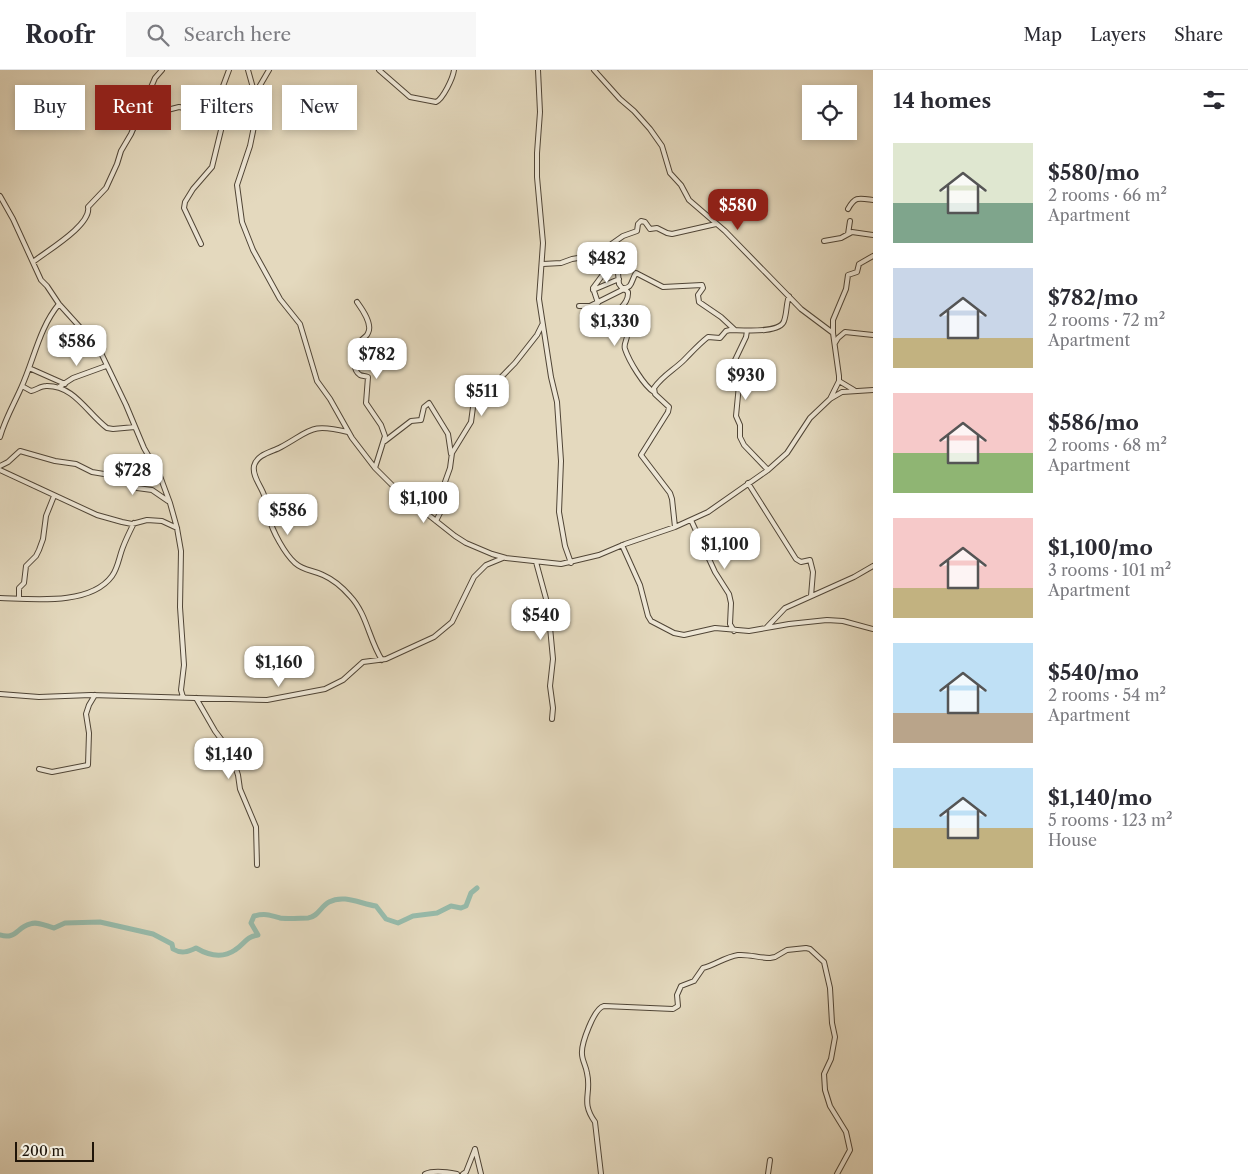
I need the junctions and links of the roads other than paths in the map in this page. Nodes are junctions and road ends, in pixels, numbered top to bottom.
1 (162, 70) edge
2 (229, 70) edge
3 (248, 70) edge
4 (269, 70) edge
5 (379, 70) edge
6 (454, 70) edge
7 (538, 70) edge
8 (594, 70) edge
9 (152, 85) edge
10 (251, 85) edge
11 (260, 85) edge
12 (171, 109) edge
13 (132, 130) edge
14 (220, 130) edge
15 (253, 130) edge
16 (0, 196) edge
17 (873, 200) edge
18 (848, 209) dead end
19 (850, 221) dead end
20 (716, 224) junction
21 (848, 234) junction
22 (873, 235) edge
23 (824, 241) dead end
24 (201, 244) dead end
25 (596, 255) junction
26 (873, 256) edge
27 (33, 262) junction
28 (542, 264) junction
29 (610, 264) junction
30 (619, 279) junction
31 (623, 289) junction
32 (593, 290) junction
33 (789, 296) junction
34 (357, 302) dead end
35 (598, 303) junction
36 (59, 304) junction
37 (579, 306) dead end
38 (543, 324) junction
39 (735, 330) junction
40 (747, 331) junction
41 (833, 333) junction
42 (873, 335) edge
43 (835, 345) junction
44 (106, 366) junction
45 (29, 368) junction
46 (839, 381) junction
47 (65, 384) junction
48 (22, 386) junction
49 (58, 388) junction
50 (855, 390) junction
51 (873, 390) edge
52 (654, 392) junction
53 (830, 399) junction
54 (135, 427) junction
55 (348, 432) junction
56 (0, 437) edge
57 (384, 442) junction
58 (451, 456) junction
59 (150, 458) junction
60 (0, 468) edge
61 (375, 468) junction
62 (768, 470) junction
63 (132, 482) junction
64 (748, 483) junction
65 (54, 496) junction
66 (170, 502) junction
67 (691, 520) junction
68 (436, 521) junction
69 (134, 523) junction
70 (675, 527) junction
71 (177, 528) junction
72 (622, 545) junction
73 (506, 558) junction
74 (536, 562) junction
75 (570, 562) junction
76 (873, 566) edge
77 (811, 596) junction
78 (0, 598) edge
79 (20, 598) junction
80 (767, 627) junction
81 (734, 630) junction
82 (873, 630) edge
83 (382, 660) junction
84 (180, 690) junction
85 (0, 694) edge
86 (95, 695) junction
87 (176, 697) junction
88 (183, 697) junction
89 (196, 698) junction
90 (552, 720) dead end
91 (39, 769) dead end
92 (257, 865) dead end
93 (770, 1160) dead end
94 (425, 1174) edge
95 (457, 1174) edge
96 (463, 1174) edge
97 (481, 1174) edge
98 (601, 1174) edge
99 (768, 1174) edge
100 (837, 1174) edge

1 - 9 street
2 - 12 street
3 - 10 street
4 - 11 street
5 - 6 street
7 - 28 street
8 - 20 street
13 - 27 street
14 - 24 street
15 - 55 street
16 - 27 street
17 - 18 street
19 - 21 street
20 - 25 street
20 - 33 street
21 - 22 street
21 - 23 street
25 - 28 street
25 - 29 street
26 - 41 street
27 - 36 street
28 - 38 street
29 - 30 street
29 - 32 street
30 - 31 street
30 - 32 street
31 - 35 street
31 - 39 street
31 - 52 street
32 - 35 street
33 - 40 street
33 - 41 street
34 - 57 street
35 - 37 street
36 - 44 street
36 - 45 street
38 - 58 street
38 - 75 street
39 - 40 street
39 - 52 street
40 - 62 street
41 - 43 street
42 - 43 street
43 - 46 street
44 - 47 street
44 - 54 street
45 - 47 street
45 - 48 street
46 - 50 street
46 - 53 street
47 - 49 street
48 - 49 street
48 - 56 street
49 - 54 street
50 - 51 street
50 - 53 street
52 - 70 street
53 - 62 street
54 - 59 street
55 - 61 street
55 - 83 street
57 - 58 street
57 - 61 street
58 - 68 street
59 - 63 street
59 - 66 street
60 - 63 street
60 - 65 street
61 - 68 street
62 - 64 street
63 - 66 street
64 - 67 street
64 - 77 street
65 - 69 street
65 - 79 street
66 - 71 street
67 - 70 street
67 - 81 street
68 - 73 street
69 - 71 street
69 - 79 street
70 - 72 street
71 - 84 street
72 - 75 street
72 - 81 street
73 - 74 street
73 - 83 street
74 - 75 street
74 - 90 street
76 - 77 street
77 - 80 street
78 - 79 street
80 - 81 street
80 - 82 street
83 - 89 street
84 - 87 street
84 - 88 street
85 - 86 street
86 - 87 street
86 - 91 street
87 - 88 street
88 - 89 street
89 - 92 street
93 - 99 street
94 - 95 street
96 - 97 street
98 - 100 street

